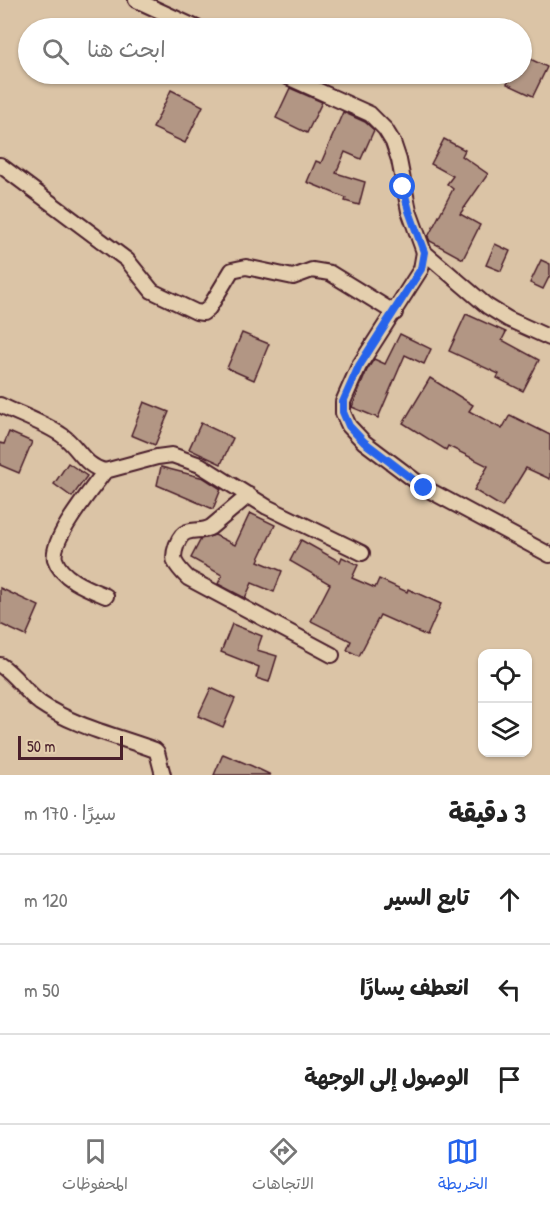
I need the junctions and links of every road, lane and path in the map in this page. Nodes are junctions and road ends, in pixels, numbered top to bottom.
1 (136, 0) edge
2 (175, 18) edge
3 (303, 84) edge
4 (0, 165) edge
5 (424, 252) junction
6 (394, 313) junction
7 (550, 338) edge
8 (0, 405) edge
9 (105, 471) junction
10 (249, 495) junction
11 (362, 553) dead end
12 (550, 555) edge
13 (106, 596) dead end
14 (332, 655) dead end
15 (0, 665) edge
16 (163, 775) edge

1 - 2 street
3 - 5 street
4 - 6 street
5 - 6 street
5 - 7 street
6 - 12 street
8 - 9 street
9 - 10 street
9 - 13 street
10 - 11 street
10 - 14 street
15 - 16 street

